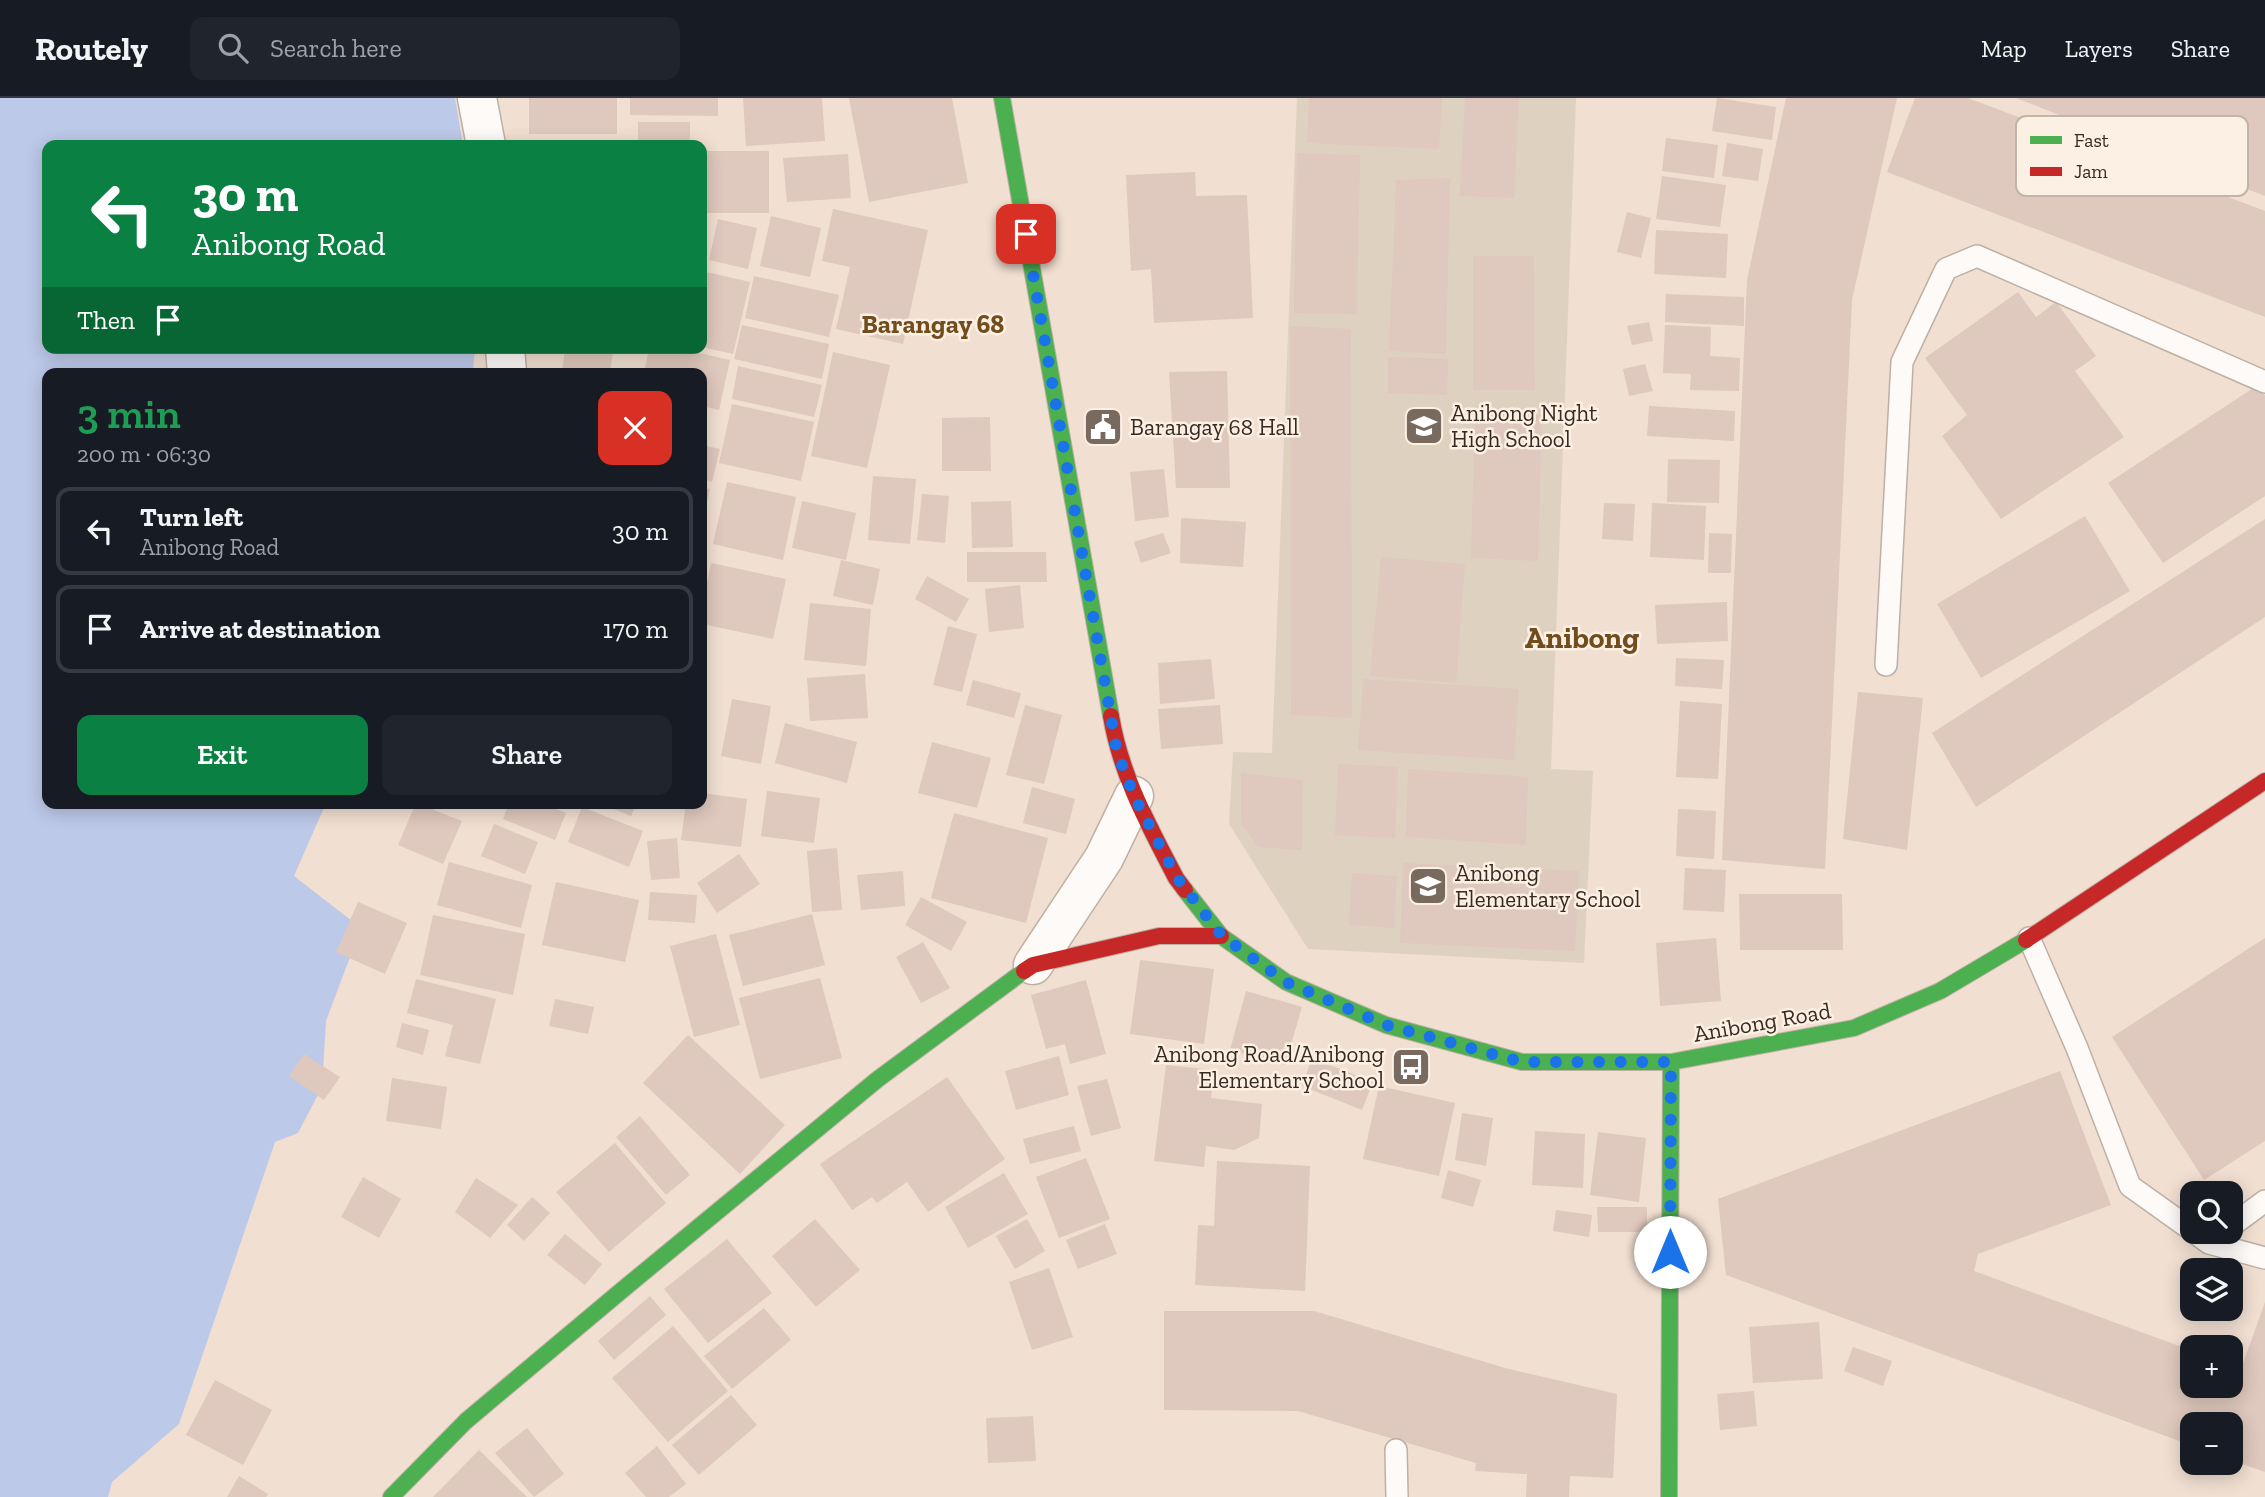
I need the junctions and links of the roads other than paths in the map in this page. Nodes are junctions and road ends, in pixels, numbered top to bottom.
1 (477, 98) edge
2 (1002, 98) edge
3 (485, 140) edge
4 (2265, 382) edge
5 (1886, 665) dead end
6 (2265, 781) edge
7 (1134, 796) junction
8 (1222, 936) junction
9 (2029, 938) junction
10 (1033, 964) junction
11 (1671, 1062) junction
12 (2265, 1201) edge
13 (2243, 1217) edge
14 (2180, 1219) edge
15 (2228, 1244) edge
16 (2265, 1258) edge
17 (1396, 1450) dead end
18 (391, 1497) edge
19 (1397, 1497) edge
20 (1669, 1497) edge

1 - 3 street
2 - 7 main road, Anibong Road
4 - 5 lane
6 - 9 main road, Anibong Road
7 - 8 main road, Anibong Road
7 - 10 street
8 - 10 main road
8 - 11 main road, Anibong Road
9 - 11 main road, Anibong Road
9 - 14 lane
10 - 18 main road
11 - 20 main road
12 - 13 lane
15 - 16 lane
17 - 19 lane

